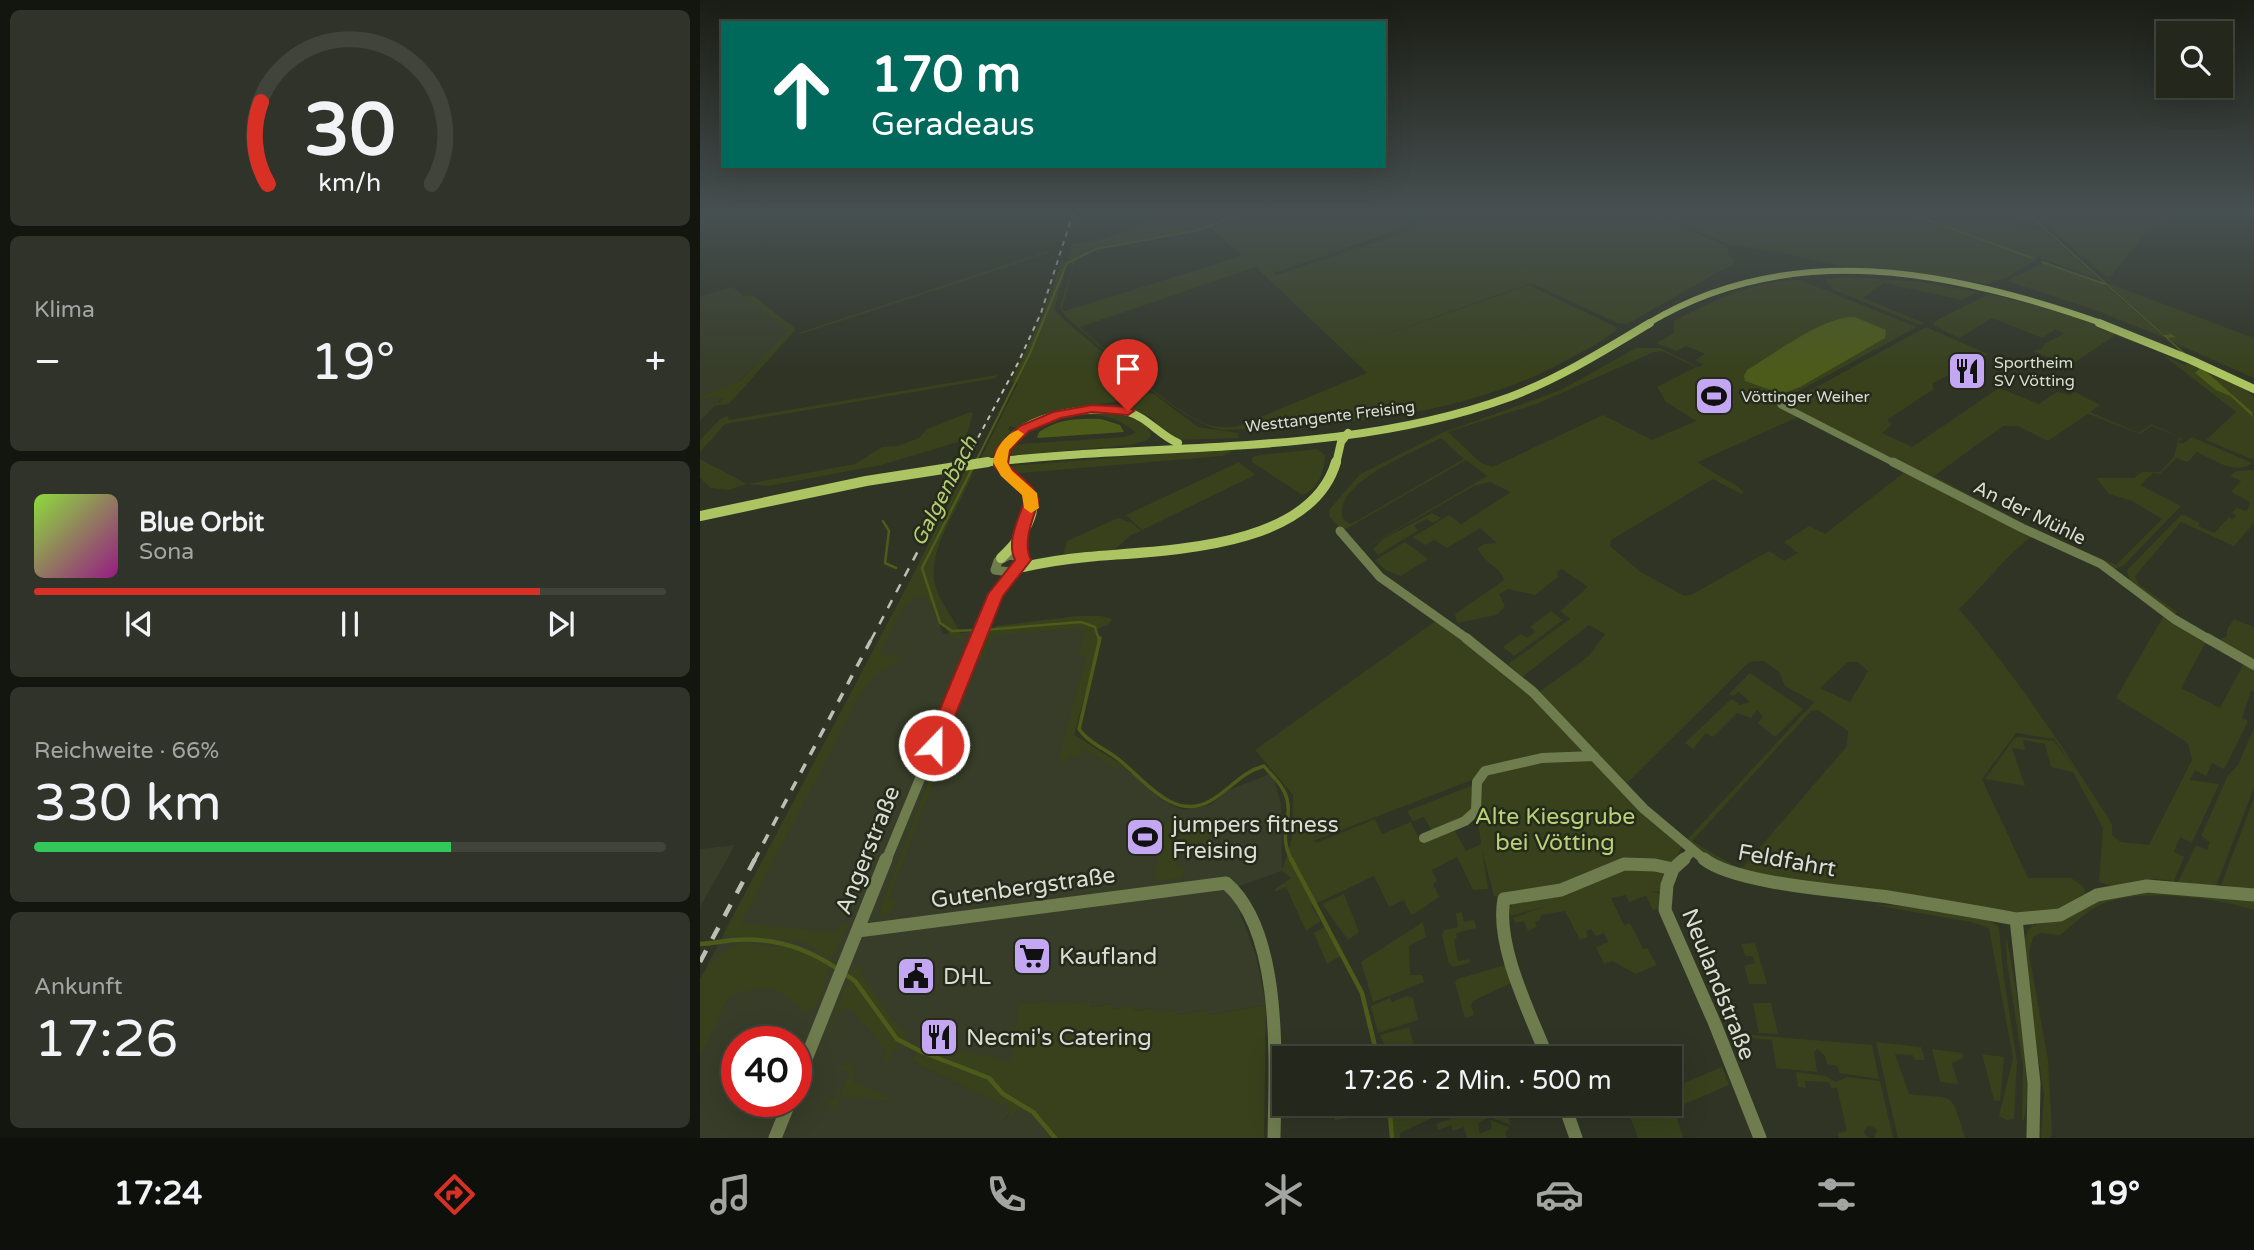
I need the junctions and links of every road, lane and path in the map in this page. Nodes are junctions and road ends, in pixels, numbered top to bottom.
1 (2254, 389) edge
2 (1781, 405) dead end
3 (1155, 430) junction
4 (1348, 433) junction
5 (1308, 438) junction
6 (1184, 445) junction
7 (1133, 449) junction
8 (1337, 454) junction
9 (700, 516) edge
10 (1340, 531) dead end
11 (1021, 536) junction
12 (1001, 558) junction
13 (1019, 563) junction
14 (997, 572) junction
15 (996, 594) junction
16 (2254, 665) edge
17 (1594, 756) junction
18 (1424, 838) dead end
19 (1692, 851) junction
20 (1673, 869) junction
21 (2254, 895) edge
22 (2016, 919) junction
23 (858, 931) junction
24 (812, 1043) edge
25 (1543, 1046) edge
26 (1568, 1116) edge
27 (784, 1117) edge
28 (775, 1138) edge
29 (1274, 1138) edge
30 (1576, 1138) edge
31 (1760, 1138) edge
32 (2033, 1138) edge

1 - 4 main road, Westtangente Freising
2 - 16 street, An der Mühle
3 - 6 main road
3 - 7 main road
3 - 11 main road
4 - 5 main road, Westtangente Freising
4 - 8 main road
5 - 6 main road, Westtangente Freising
5 - 8 main road
6 - 7 main road, Westtangente Freising
7 - 9 main road, Westtangente Freising
8 - 13 main road
10 - 17 street, Feldfahrt
11 - 12 main road
11 - 13 main road
12 - 13 street
12 - 14 street, Angerstraße
13 - 14 street
13 - 15 street, Angerstraße
14 - 15 street, Angerstraße
15 - 23 street, Angerstraße
17 - 18 street
17 - 19 street, Feldfahrt
19 - 20 street
19 - 22 street, Feldfahrt
20 - 25 street
20 - 31 street, Neulandstraße
21 - 22 street, Feldfahrt
22 - 32 street
23 - 24 street, Angerstraße
23 - 29 street, Gutenbergstraße
26 - 30 street
27 - 28 street

